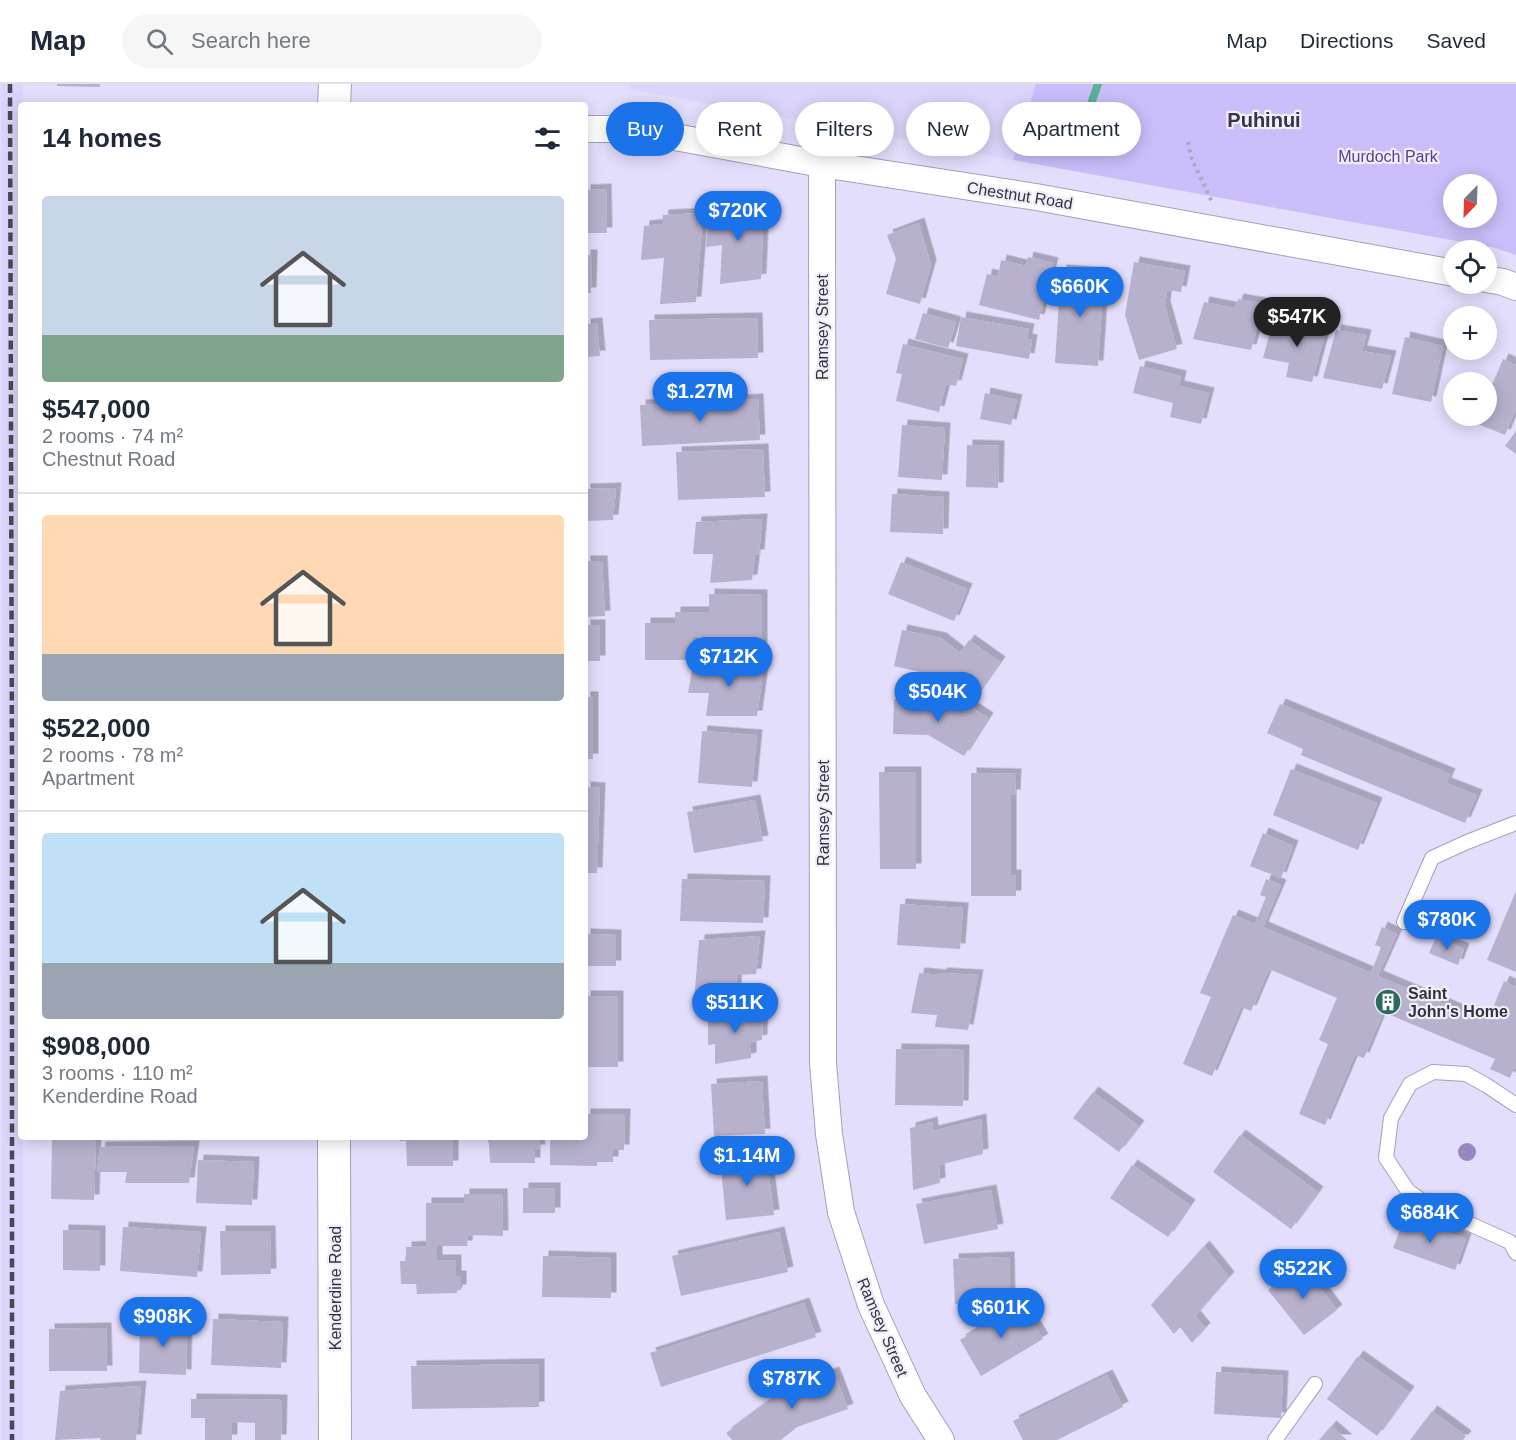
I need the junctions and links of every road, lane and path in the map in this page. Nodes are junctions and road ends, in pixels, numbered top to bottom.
1 (335, 84) edge
2 (334, 102) edge
3 (588, 129) edge
4 (1188, 142) dead end
5 (822, 164) junction
6 (1212, 202) dead end
7 (1443, 271) edge
8 (1497, 281) edge
9 (1516, 287) edge
10 (1516, 823) edge
11 (1404, 922) dead end
12 (1516, 1105) edge
13 (334, 1140) edge
14 (1516, 1228) edge
15 (1513, 1248) edge
16 (1315, 1384) dead end
17 (335, 1440) edge
18 (941, 1440) edge
19 (1275, 1440) edge

1 - 2 street
3 - 5 street, Chestnut Road
4 - 6 path
5 - 7 street, Chestnut Road
5 - 18 street, Ramsey Street
8 - 9 street
10 - 11 lane
12 - 15 lane
13 - 17 street, Kenderdine Road
14 - 15 lane
16 - 19 lane

